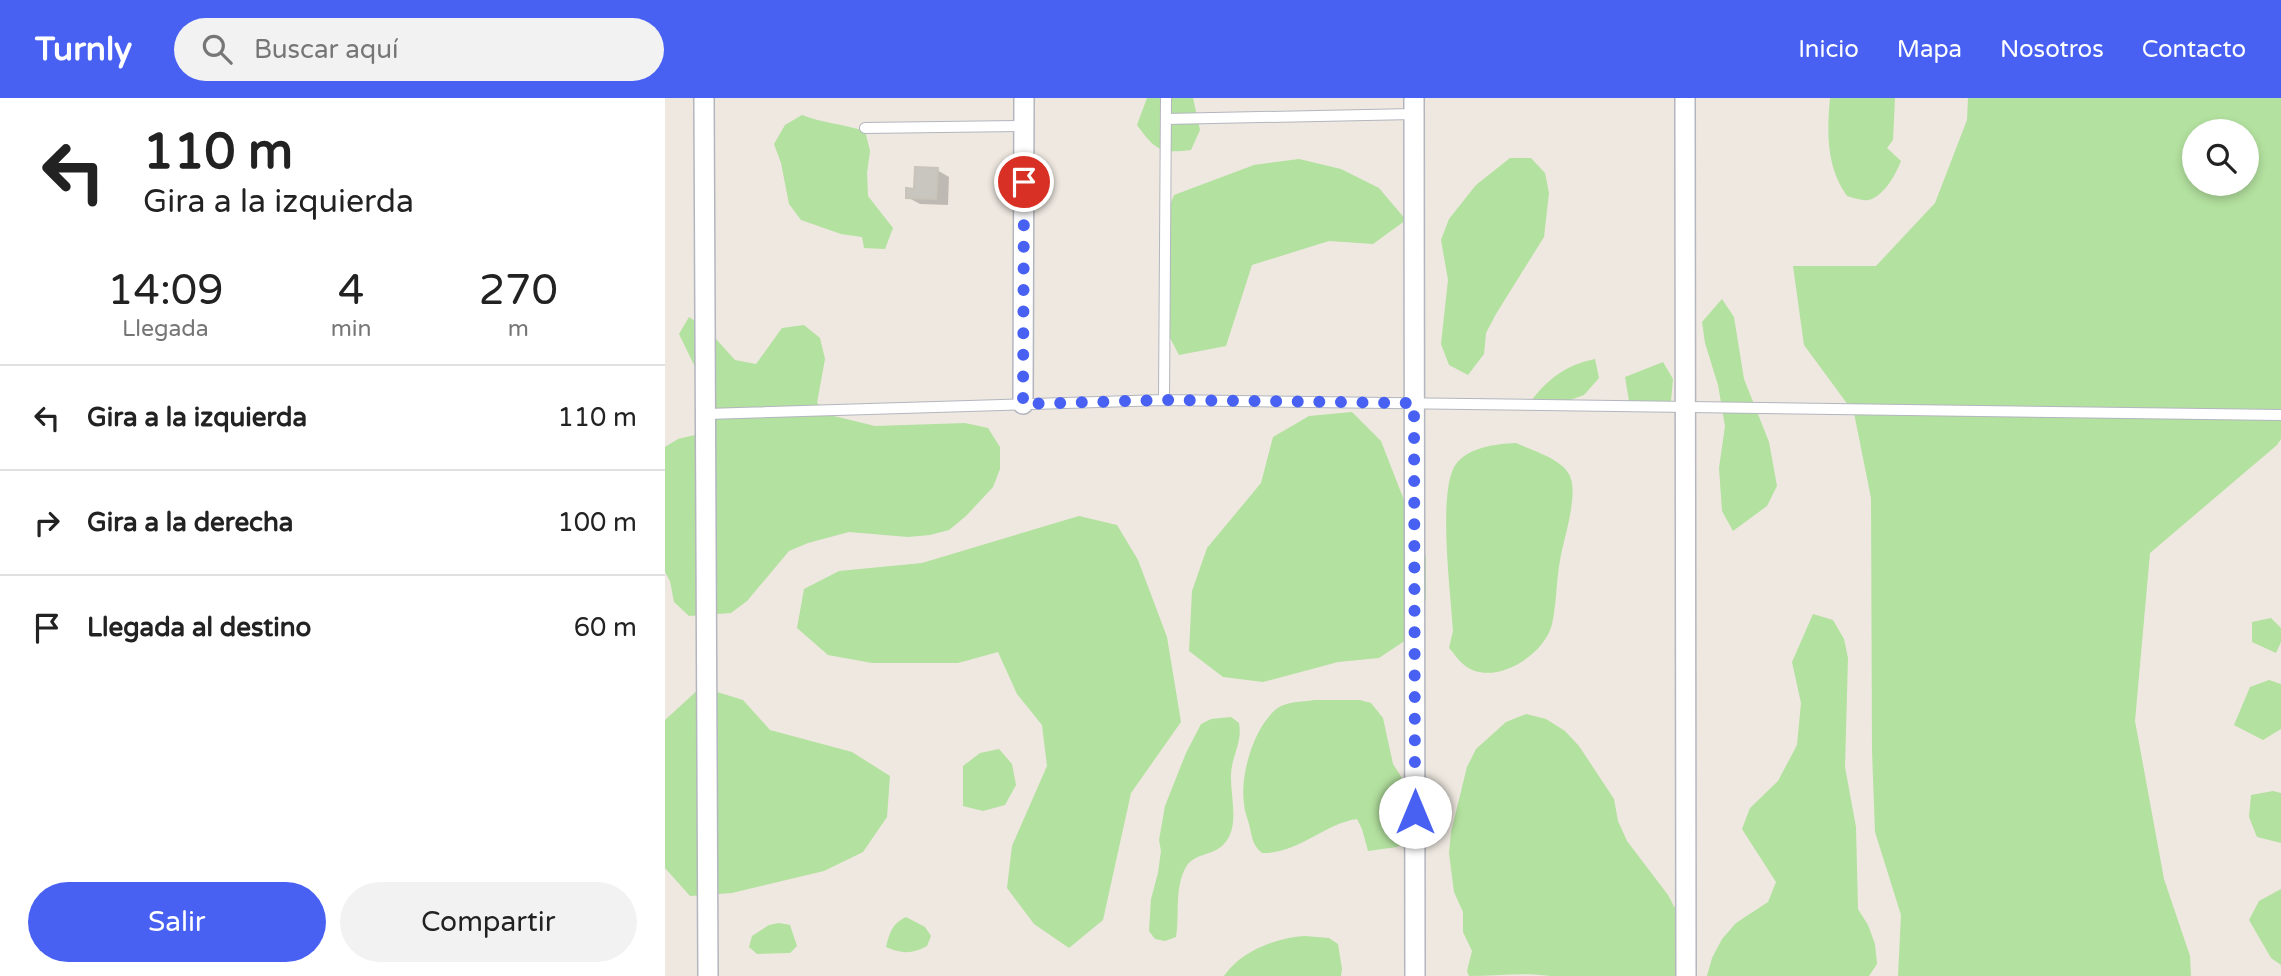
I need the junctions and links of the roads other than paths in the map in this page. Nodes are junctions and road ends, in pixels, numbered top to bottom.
1 (704, 98) edge
2 (1024, 98) edge
3 (1166, 98) edge
4 (1685, 98) edge
5 (1414, 106) edge
6 (1166, 119) junction
7 (1024, 126) junction
8 (865, 128) dead end
9 (1164, 400) junction
10 (1414, 403) junction
11 (1023, 404) junction
12 (1685, 407) junction
13 (706, 414) junction
14 (2281, 415) edge
15 (708, 976) edge
16 (1415, 976) edge
17 (1686, 976) edge

1 - 13 street
2 - 7 street
3 - 6 lane
4 - 12 street
5 - 6 lane
5 - 10 street
6 - 9 lane
7 - 8 lane
7 - 11 street
9 - 10 lane
9 - 11 lane
10 - 12 lane
10 - 16 street
11 - 13 lane
12 - 14 lane
12 - 17 street
13 - 15 street

